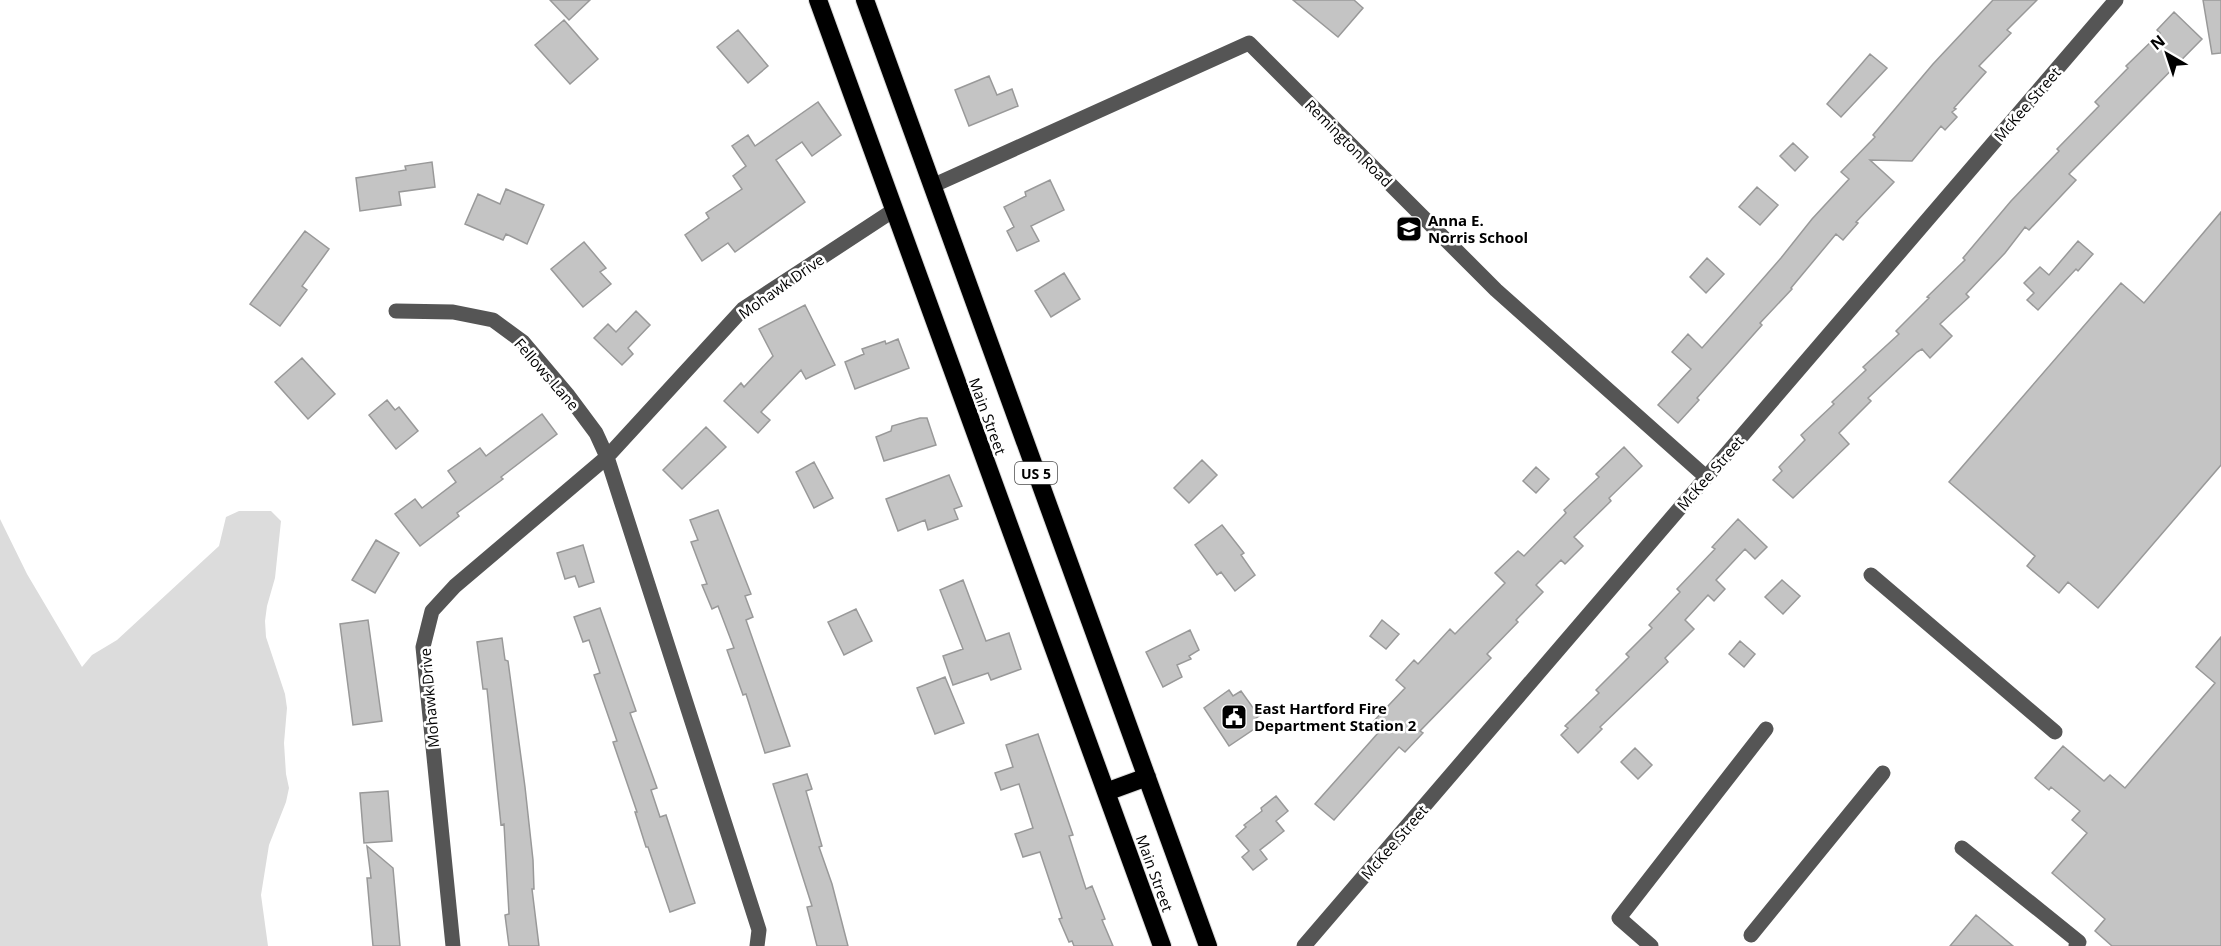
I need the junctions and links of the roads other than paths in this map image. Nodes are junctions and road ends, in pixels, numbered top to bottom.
1 (818, 0) edge
2 (865, 0) edge
3 (2116, 0) edge
4 (932, 186) junction
5 (894, 210) junction
6 (396, 311) dead end
7 (607, 457) junction
8 (1706, 477) junction
9 (1871, 575) dead end
10 (1766, 729) dead end
11 (2055, 732) dead end
12 (1883, 773) dead end
13 (1147, 777) junction
14 (1106, 792) junction
15 (1962, 848) dead end
16 (1751, 935) dead end
17 (453, 946) edge
18 (757, 946) edge
19 (1162, 946) edge
20 (1208, 946) edge
21 (1304, 946) edge
22 (1651, 946) edge
23 (2076, 946) edge

1 - 5 highway, Main Street / US 5
2 - 4 highway, Main Street / US 5
3 - 8 street, McKee Street
4 - 8 street, Remington Road
4 - 13 highway, Main Street / US 5
5 - 7 street, Mohawk Drive
5 - 14 highway, Main Street / US 5
6 - 7 street, Fellows Lane
7 - 17 street, Mohawk Drive
7 - 18 street
8 - 21 street, McKee Street
9 - 11 street
10 - 22 street
12 - 16 street
13 - 14 highway
13 - 20 highway, Main Street / US 5
14 - 19 highway, Main Street / US 5
15 - 23 street

